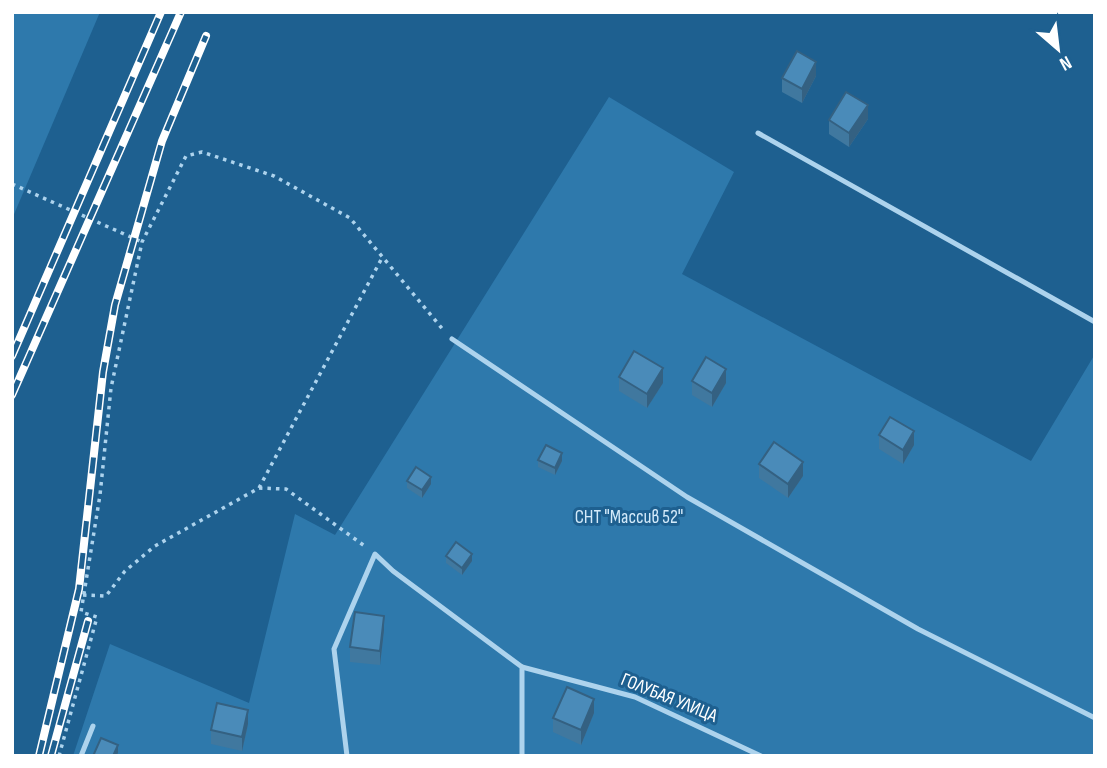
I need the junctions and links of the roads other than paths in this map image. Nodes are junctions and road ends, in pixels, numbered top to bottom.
1 (758, 133) dead end
2 (1095, 322) edge
3 (452, 339) road end
4 (523, 667) junction
5 (1095, 718) edge
6 (93, 726) dead end
7 (81, 756) edge
8 (347, 756) edge
9 (522, 756) edge
10 (761, 756) edge

1 - 2 lane
3 - 5 lane
4 - 8 lane
4 - 9 lane
4 - 10 lane, ГОЛУБАЯ УЛИЦА
6 - 7 lane

